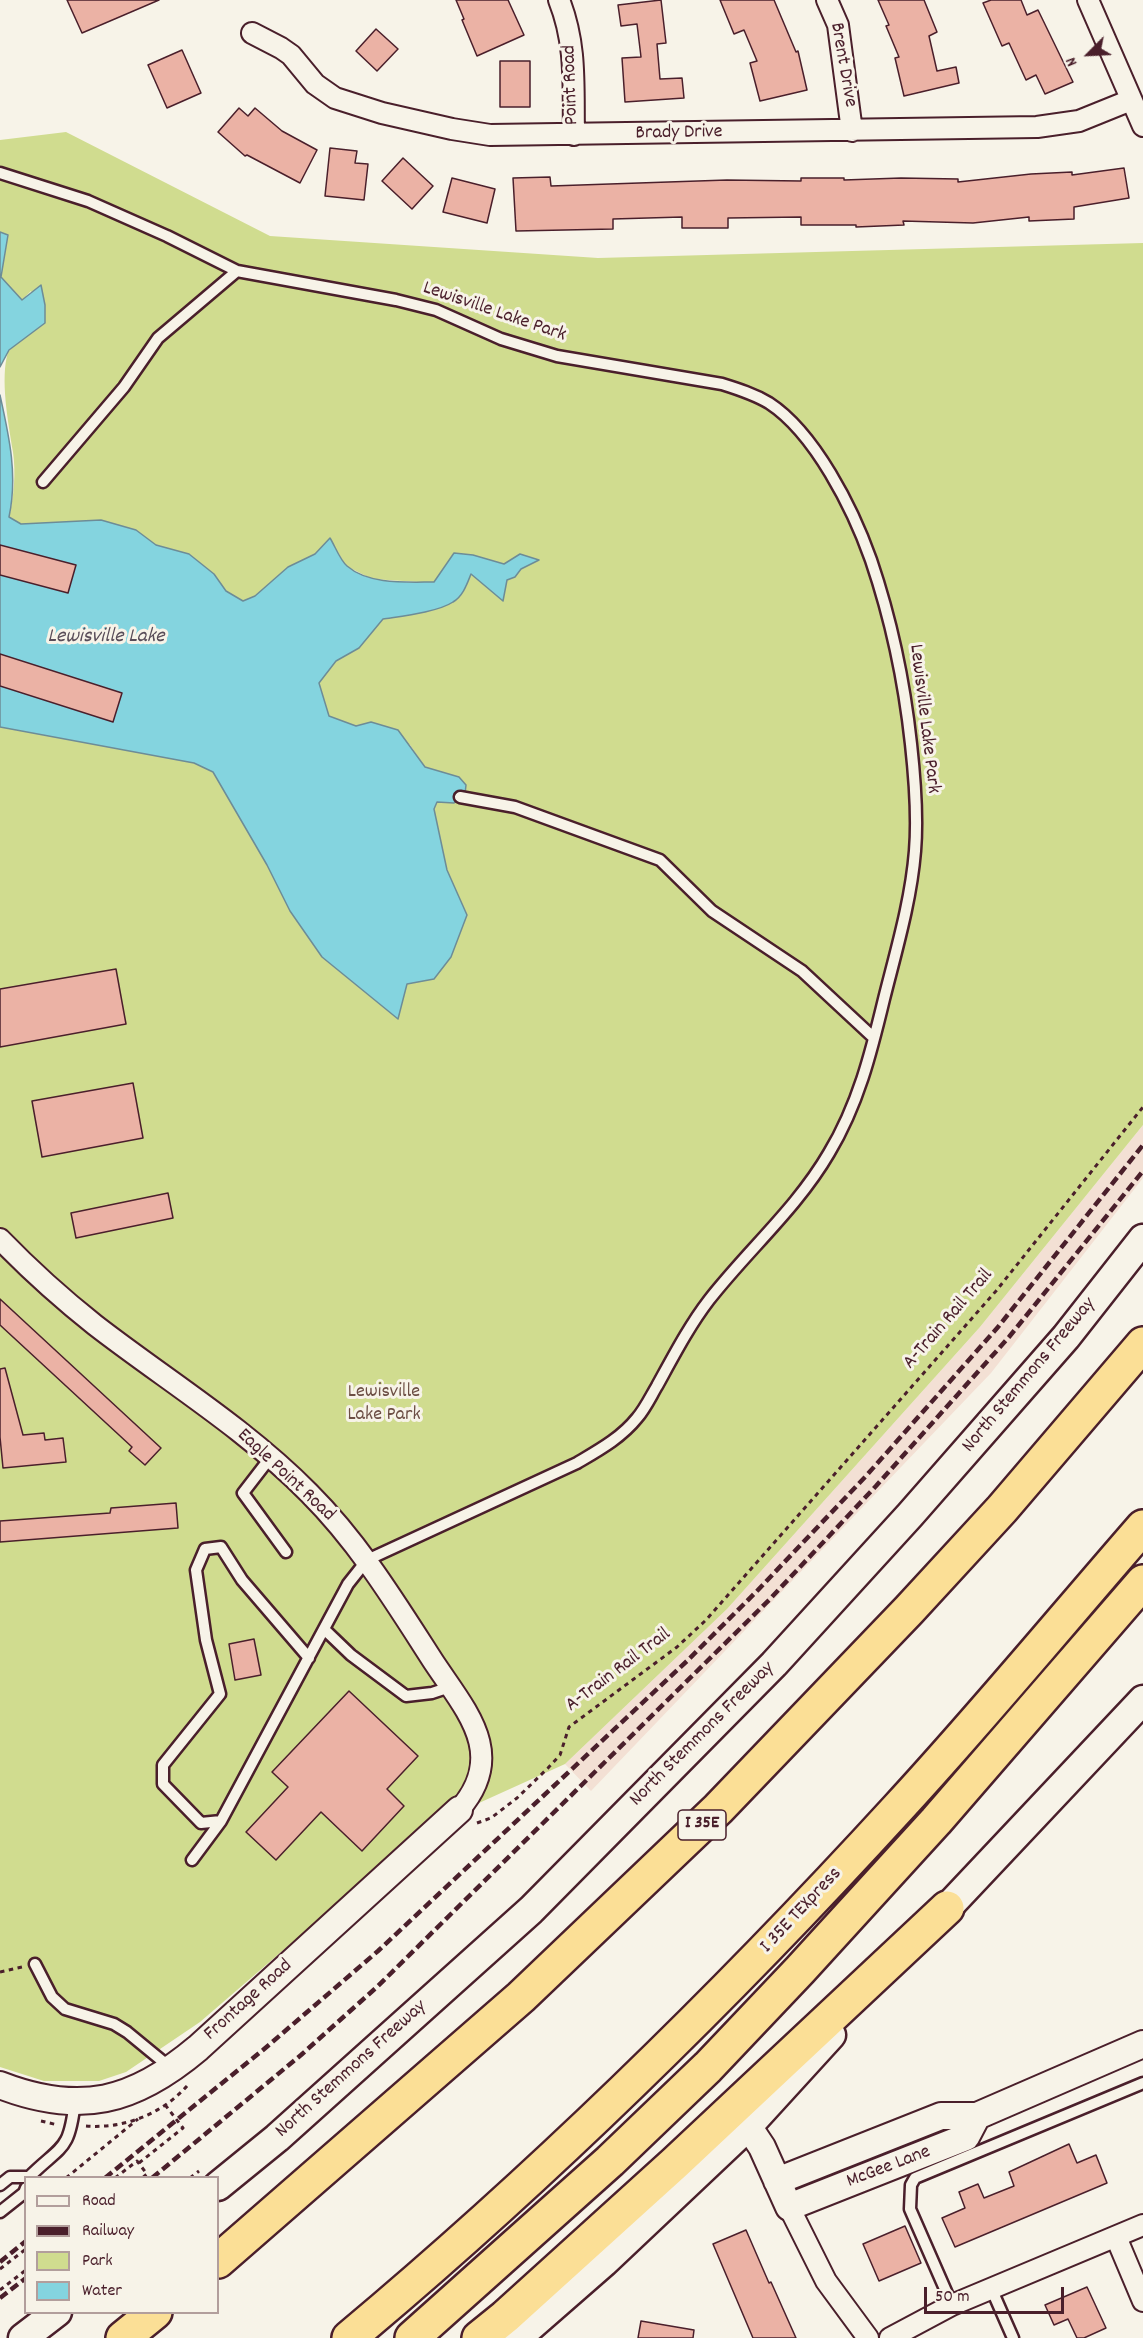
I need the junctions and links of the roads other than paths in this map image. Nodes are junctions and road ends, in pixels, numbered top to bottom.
1 (559, 0) edge
2 (827, 0) edge
3 (1088, 0) edge
4 (252, 33) dead end
5 (1131, 100) junction
6 (1143, 126) edge
7 (852, 131) junction
8 (574, 135) junction
9 (0, 173) edge
10 (237, 271) junction
11 (42, 482) dead end
12 (460, 797) dead end
13 (874, 1038) junction
14 (0, 1239) edge
15 (1143, 1239) edge
16 (1143, 1344) edge
17 (270, 1458) junction
18 (1143, 1527) edge
19 (286, 1552) dead end
20 (367, 1560) junction
21 (1143, 1582) edge
22 (325, 1630) junction
23 (309, 1658) junction
24 (450, 1687) junction
25 (1143, 1700) edge
26 (464, 1818) joint
27 (221, 1821) junction
28 (192, 1860) dead end
29 (947, 1908) junction
30 (35, 1964) road end
31 (1143, 2044) edge
32 (181, 2076) junction
33 (1143, 2083) edge
34 (0, 2085) edge
35 (73, 2113) junction
36 (977, 2116) junction
37 (748, 2126) junction
38 (29, 2176) edge
39 (24, 2177) edge
40 (777, 2181) junction
41 (0, 2185) edge
42 (219, 2185) edge
43 (24, 2193) edge
44 (789, 2207) junction
45 (0, 2212) edge
46 (1143, 2225) edge
47 (1116, 2237) junction
48 (219, 2260) edge
49 (991, 2288) junction
50 (1143, 2301) edge
51 (952, 2305) junction
52 (56, 2314) edge
53 (154, 2314) edge
54 (23, 2338) edge
55 (123, 2338) edge
56 (349, 2338) edge
57 (412, 2338) edge
58 (479, 2338) edge
59 (517, 2338) edge
60 (868, 2338) edge
61 (890, 2338) edge
62 (1013, 2338) edge

1 - 8 street, Point Road
2 - 7 street, Brent Drive
3 - 5 street
4 - 8 street, Brady Drive
5 - 6 street
5 - 7 street, Brady Drive
7 - 8 street, Brady Drive
9 - 10 lane, Lewisville Lake Park
10 - 11 lane
10 - 13 lane, Lewisville Lake Park
12 - 13 lane
13 - 20 lane, Lewisville Lake Park
14 - 17 street, Eagle Point Road
15 - 42 main road, North Stemmons Freeway
16 - 48 highway, I 35E
17 - 19 lane
17 - 20 street, Eagle Point Road
18 - 56 highway, I 35E TEXpress
20 - 22 lane, Lewisville Lake Park
20 - 24 street, Eagle Point Road
21 - 57 highway
22 - 23 lane, Lewisville Lake Park
22 - 24 lane
23 - 27 lane, Lewisville Lake Park
23 - 27 lane
24 - 26 street, Eagle Point Road
25 - 29 main road
26 - 32 street, Frontage Road
27 - 28 lane, Lewisville Lake Park
29 - 37 main road
29 - 58 highway
30 - 32 lane
31 - 36 street, McGee Lane
32 - 35 street, Frontage Road
33 - 51 lane
34 - 35 street, Frontage Road
35 - 38 lane
36 - 40 street, McGee Lane
36 - 44 street, McGee Lane
37 - 40 street
37 - 59 main road
39 - 41 lane
40 - 44 street
43 - 45 lane
44 - 60 street
46 - 47 street
47 - 49 street
47 - 50 street
49 - 51 street
49 - 62 lane
51 - 61 street
52 - 54 main road
53 - 55 highway

